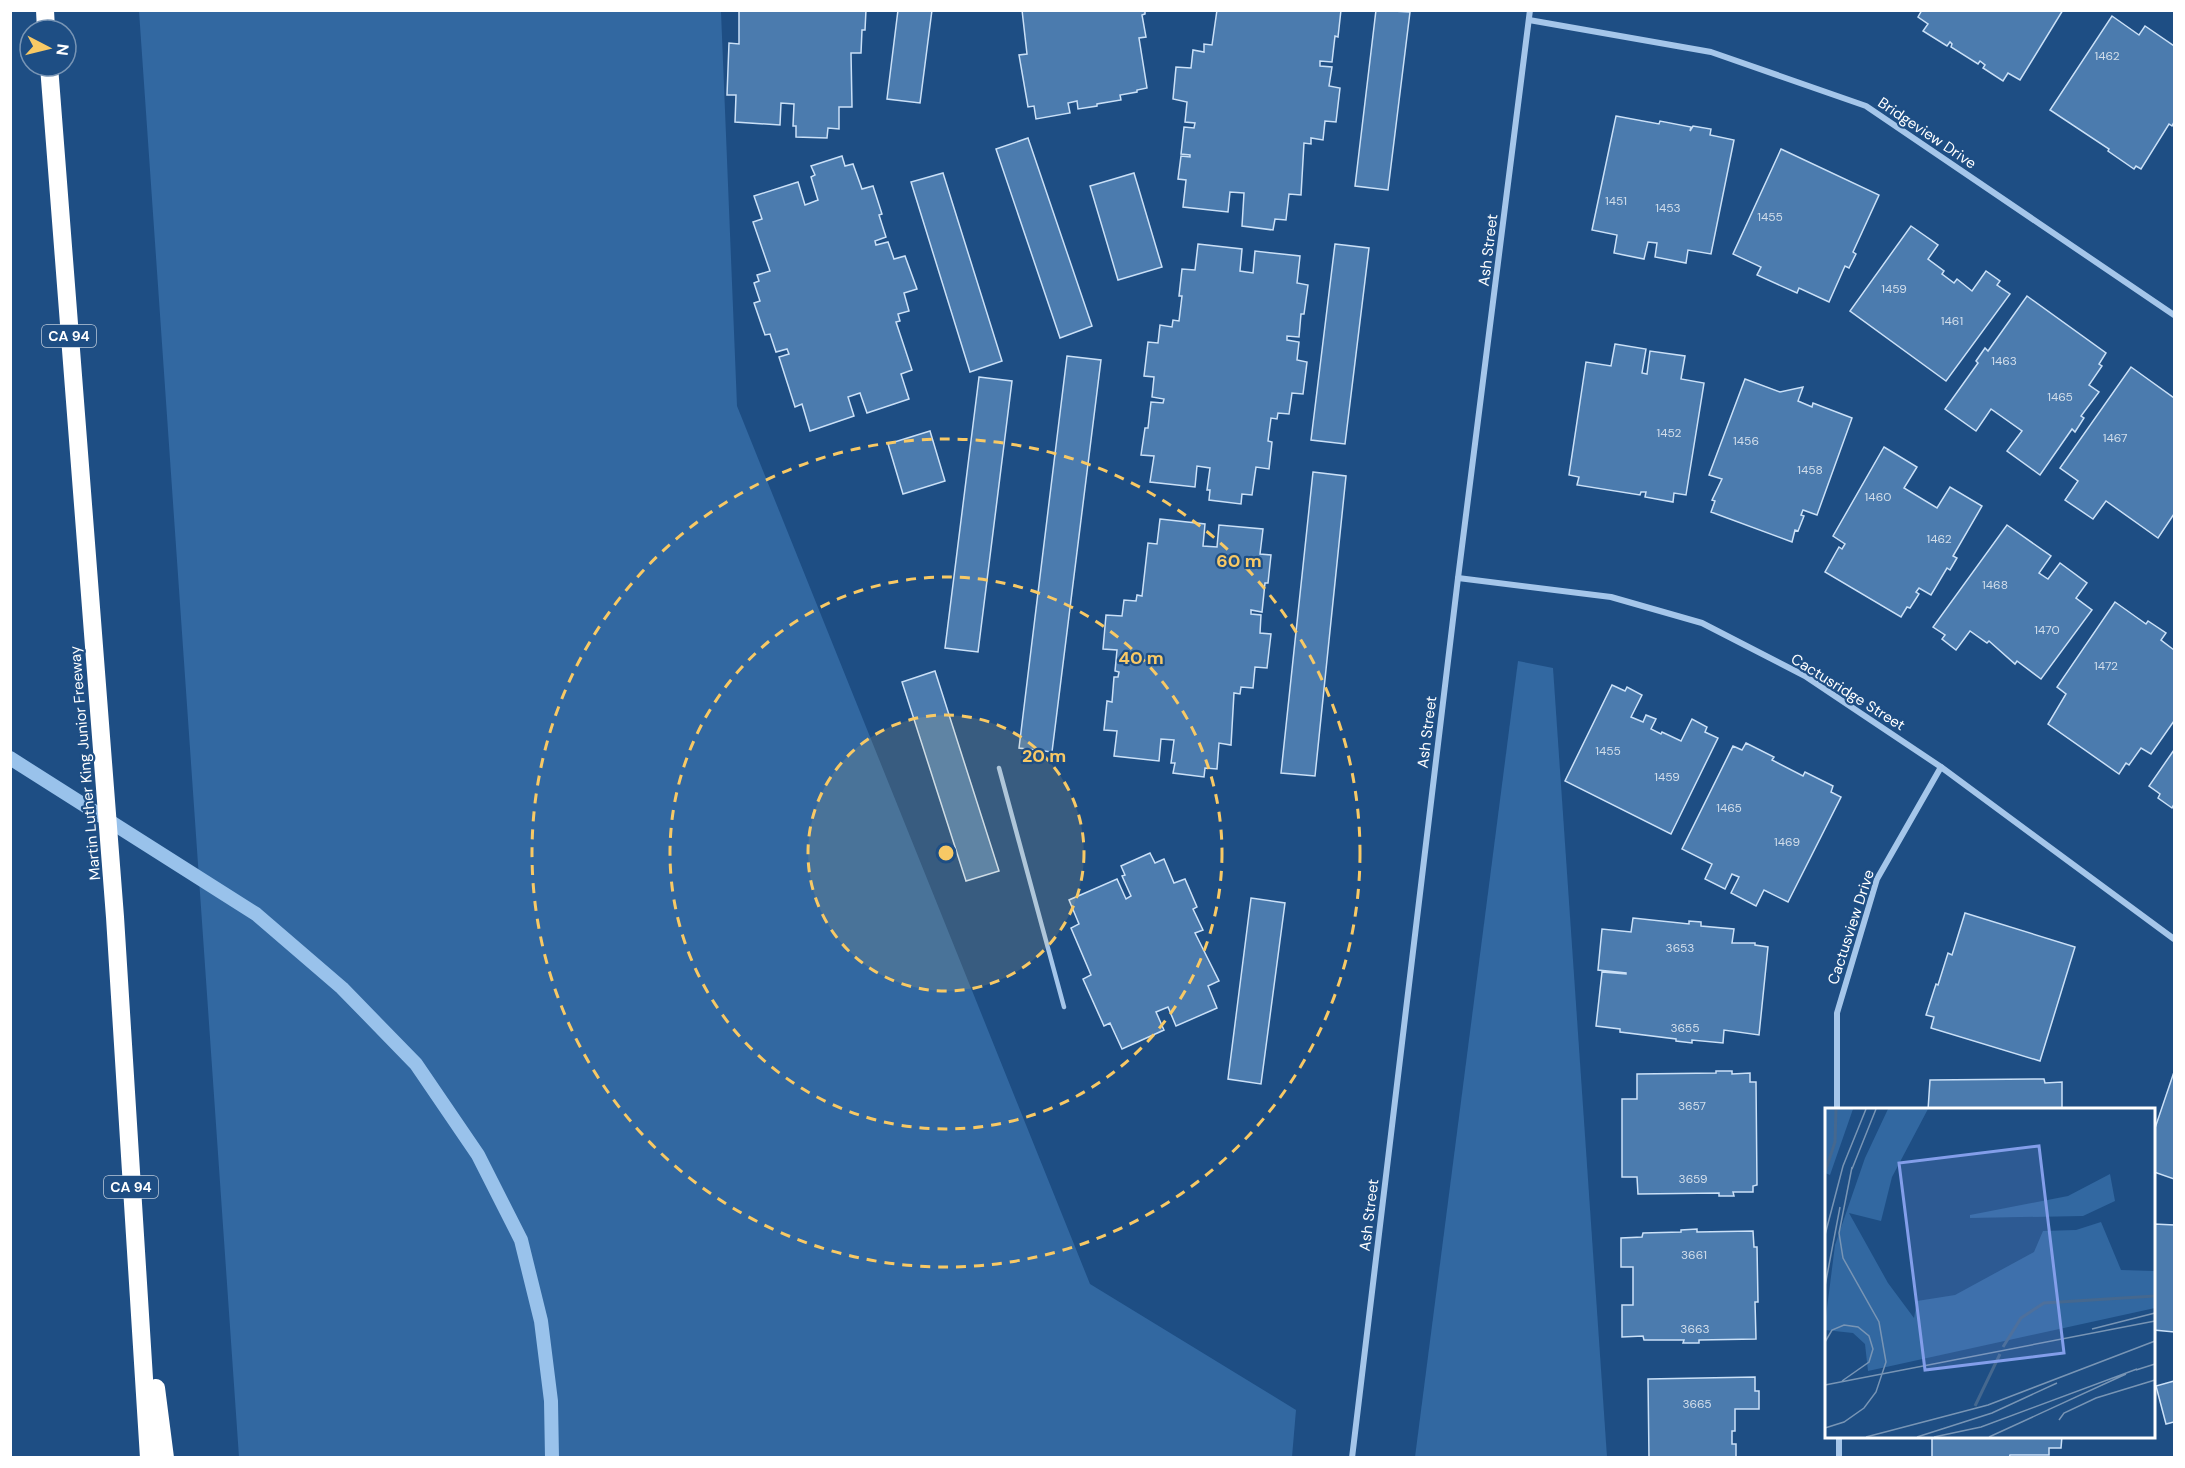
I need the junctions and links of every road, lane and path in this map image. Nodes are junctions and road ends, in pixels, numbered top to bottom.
1 (1530, 10) edge
2 (1529, 20) junction
3 (50, 78) edge
4 (2175, 315) edge
5 (1458, 578) junction
6 (1941, 767) junction
7 (999, 768) dead end
8 (2175, 939) edge
9 (1064, 1007) dead end
10 (1837, 1108) edge
11 (134, 1233) junction
12 (1839, 1438) edge
13 (149, 1458) edge
14 (165, 1458) edge
15 (1352, 1458) edge
16 (1839, 1458) edge

1 - 2 street, Ash Street
2 - 4 street, Bridgeview Drive
2 - 5 street, Ash Street
3 - 11 highway, Martin Luther King Junior Freeway / CA 94
5 - 6 street, Cactusridge Street
5 - 15 street, Ash Street
6 - 8 street, Cactusridge Street
6 - 10 street, Cactusview Drive
7 - 9 lane
11 - 13 highway, Martin Luther King Junior Freeway / CA 94
11 - 14 highway
12 - 16 street

